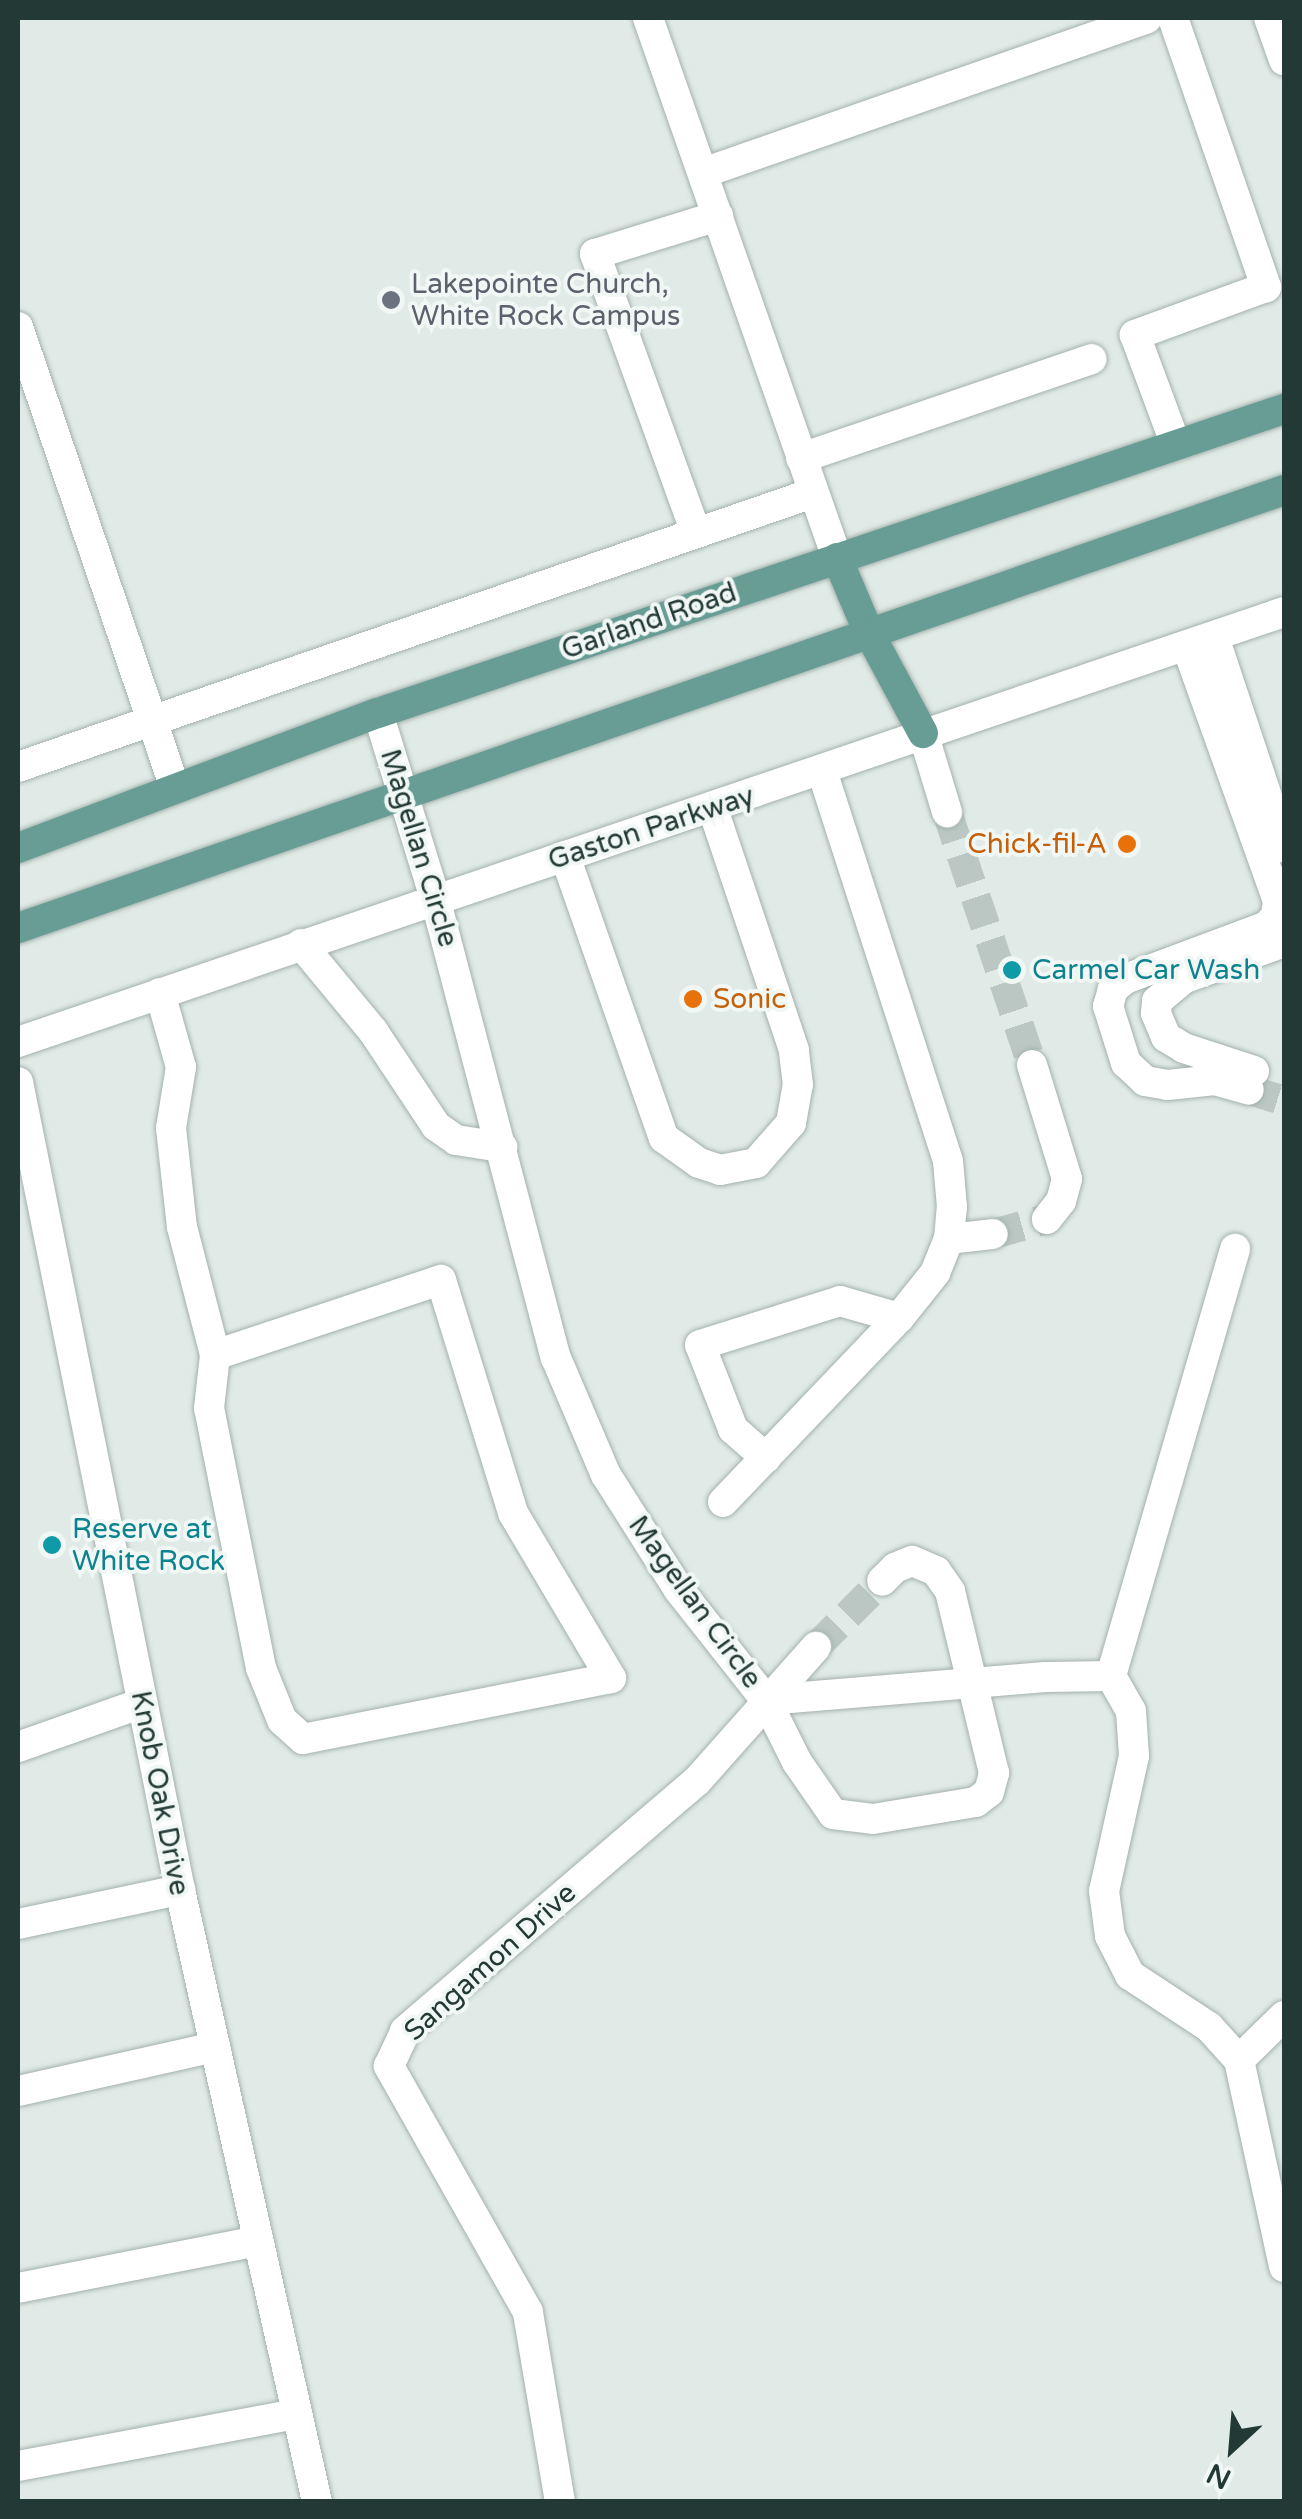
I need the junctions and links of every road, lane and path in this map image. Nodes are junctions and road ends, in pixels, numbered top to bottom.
1 (648, 18) edge
2 (1147, 18) edge
3 (1173, 18) edge
4 (1275, 22) edge
5 (1284, 60) edge
6 (703, 173) junction
7 (718, 216) junction
8 (1276, 283) edge
9 (18, 327) edge
10 (1092, 360) dead end
11 (1284, 409) edge
12 (1176, 445) junction
13 (801, 458) junction
14 (1284, 490) edge
15 (813, 493) junction
16 (696, 533) junction
17 (837, 558) junction
18 (1284, 612) edge
19 (868, 630) junction
20 (1200, 642) junction
21 (378, 713) junction
22 (154, 722) junction
23 (923, 733) junction
24 (18, 766) edge
25 (822, 771) junction
26 (175, 787) junction
27 (404, 796) junction
28 (713, 809) junction
29 (947, 812) tunnel mouth
30 (18, 848) edge
31 (1284, 848) edge
32 (564, 856) junction
33 (436, 898) junction
34 (18, 928) edge
35 (1284, 942) edge
36 (301, 944) junction
37 (160, 992) junction
38 (18, 1042) edge
39 (1032, 1065) tunnel mouth
40 (18, 1082) edge
41 (502, 1147) junction
42 (28, 1186) edge
43 (1046, 1219) dead end
44 (993, 1234) tunnel mouth
45 (949, 1239) junction
46 (1235, 1249) dead end
47 (899, 1318) junction
48 (215, 1354) junction
49 (766, 1458) junction
50 (724, 1502) dead end
51 (882, 1580) tunnel mouth
52 (816, 1647) tunnel mouth
53 (1111, 1676) junction
54 (973, 1682) junction
55 (766, 1700) junction
56 (142, 1703) junction
57 (18, 1747) edge
58 (180, 1890) junction
59 (18, 1924) edge
60 (1284, 2016) edge
61 (215, 2046) junction
62 (1239, 2060) junction
63 (18, 2091) edge
64 (258, 2241) junction
65 (1284, 2267) edge
66 (18, 2288) edge
67 (298, 2414) junction
68 (18, 2466) edge
69 (317, 2502) edge
70 (560, 2502) edge

1 - 6 street
2 - 6 street
3 - 8 street
4 - 5 street
6 - 7 street
7 - 13 street
7 - 16 street
8 - 12 street
9 - 22 street
10 - 13 street
11 - 12 main road, Garland Road
12 - 17 main road, Garland Road
13 - 15 street
14 - 19 main road
15 - 16 street
15 - 17 street
16 - 22 street
17 - 19 main road
17 - 21 main road, Garland Road
18 - 20 street, Gaston Parkway
19 - 23 main road
19 - 27 main road
20 - 23 street, Gaston Parkway
20 - 31 street
20 - 35 street
21 - 26 main road, Garland Road
21 - 27 street, Magellan Circle
22 - 24 street
22 - 26 street
23 - 25 street, Gaston Parkway
23 - 29 street
25 - 28 street, Gaston Parkway
25 - 45 street
26 - 30 main road, Garland Road
27 - 33 street, Magellan Circle
27 - 34 main road
28 - 32 street, Gaston Parkway
28 - 32 street
32 - 33 street, Gaston Parkway
33 - 36 street, Gaston Parkway
33 - 41 street, Magellan Circle
36 - 37 street, Gaston Parkway
36 - 41 street
37 - 38 street, Gaston Parkway
37 - 48 street
39 - 43 street
40 - 42 street, Knob Oak Drive
41 - 55 street, Magellan Circle
42 - 56 street, Knob Oak Drive
44 - 45 street
45 - 47 street
46 - 53 street
47 - 49 street
47 - 49 street
48 - 48 street
49 - 50 street
51 - 54 street
52 - 55 street
53 - 54 street, Magellan Circle
53 - 62 street
54 - 55 street, Magellan Circle
54 - 55 street
55 - 70 street, Sangamon Drive
56 - 57 street
56 - 58 street, Knob Oak Drive
58 - 59 street
58 - 61 street, Knob Oak Drive
60 - 62 street
61 - 63 street
61 - 64 street, Knob Oak Drive
62 - 65 street
64 - 66 street
64 - 67 street, Knob Oak Drive
67 - 68 street
67 - 69 street, Knob Oak Drive

